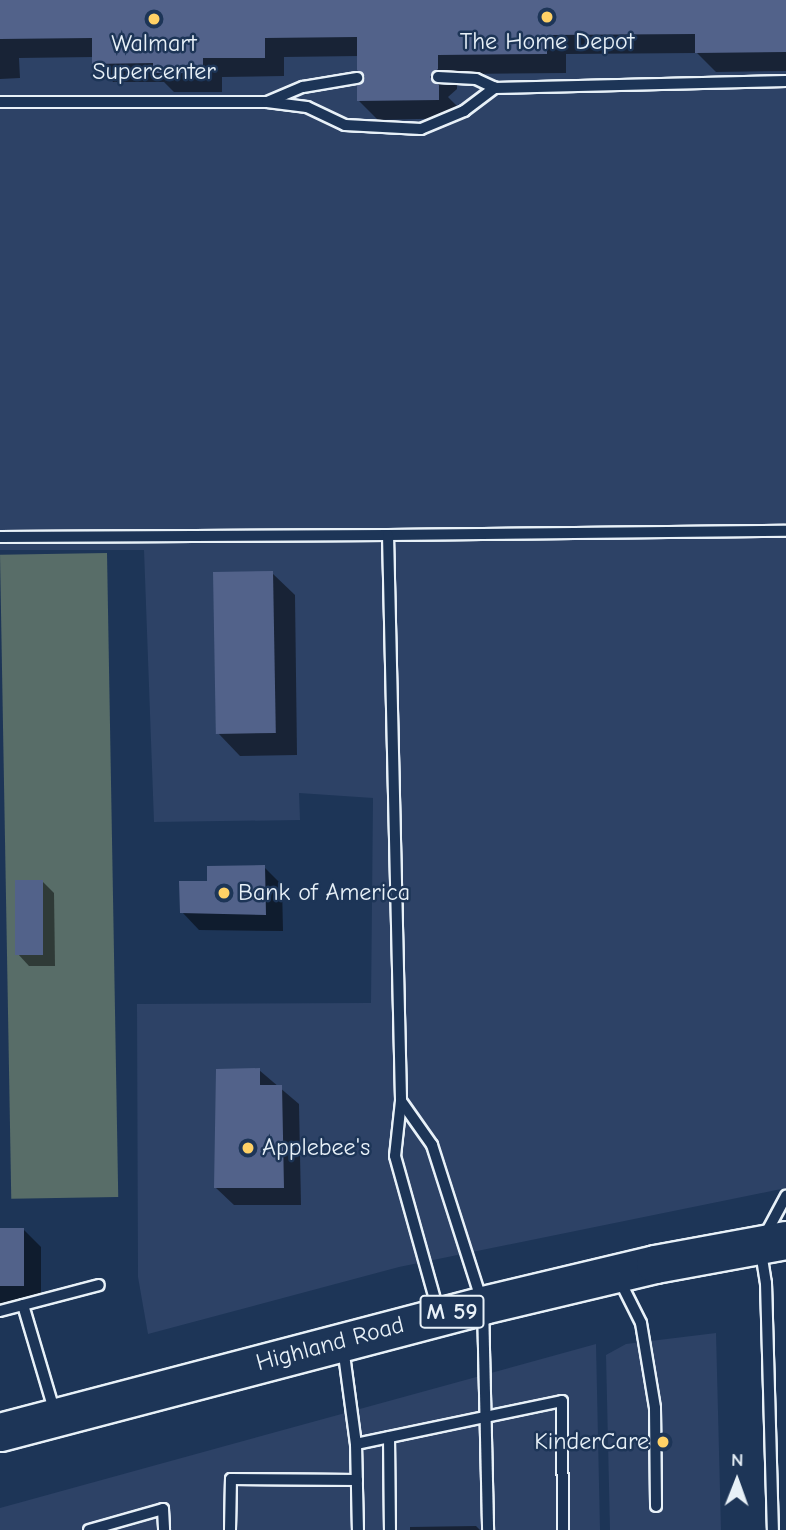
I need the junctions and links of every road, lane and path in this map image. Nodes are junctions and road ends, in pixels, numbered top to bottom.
1 (438, 76) dead end
2 (357, 78) dead end
3 (786, 81) edge
4 (495, 88) junction
5 (0, 102) edge
6 (267, 102) junction
7 (786, 531) edge
8 (388, 535) junction
9 (0, 537) edge
10 (401, 1101) junction
11 (786, 1196) edge
12 (773, 1243) edge
13 (616, 1273) junction
14 (99, 1285) dead end
15 (23, 1305) junction
16 (483, 1305) junction
17 (0, 1311) edge
18 (440, 1315) junction
19 (342, 1340) junction
20 (56, 1416) junction
21 (485, 1416) junction
22 (0, 1432) edge
23 (389, 1437) junction
24 (356, 1444) junction
25 (357, 1480) junction
26 (656, 1506) dead end
27 (89, 1530) edge
28 (164, 1530) edge
29 (230, 1530) edge
30 (358, 1530) edge
31 (390, 1530) edge
32 (488, 1530) edge
33 (563, 1530) edge
34 (772, 1530) edge

1 - 4 lane
2 - 6 lane
3 - 4 lane
4 - 6 lane
5 - 6 lane
7 - 8 lane
8 - 9 lane
8 - 10 lane
10 - 16 lane
10 - 18 lane
11 - 12 lane
12 - 13 highway, Highland Road / M 59
12 - 34 lane
13 - 16 highway, Highland Road / M 59
13 - 26 lane
14 - 15 lane
15 - 17 lane
15 - 20 lane
16 - 18 highway, Highland Road / M 59
16 - 21 lane
18 - 19 highway, Highland Road / M 59
19 - 20 highway, Highland Road / M 59
19 - 24 lane
20 - 22 highway, Highland Road / M 59
21 - 23 lane
21 - 32 lane
21 - 33 lane
23 - 24 lane
23 - 31 lane
24 - 25 lane
25 - 29 lane
25 - 30 lane
27 - 28 lane

